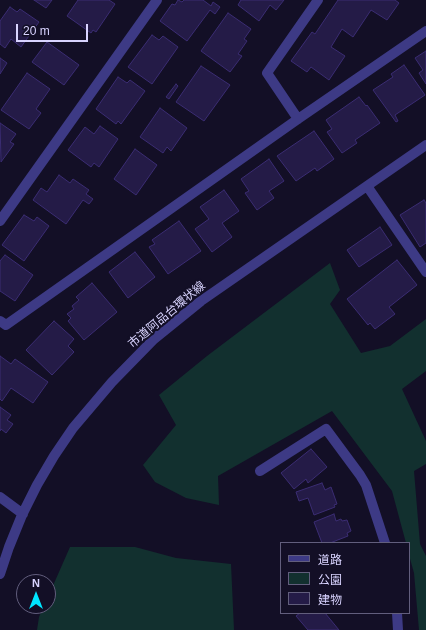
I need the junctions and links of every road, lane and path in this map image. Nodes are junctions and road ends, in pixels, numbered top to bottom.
1 (157, 0) edge
2 (318, 0) edge
3 (426, 31) edge
4 (298, 119) junction
5 (426, 145) edge
6 (367, 186) junction
7 (0, 221) edge
8 (426, 272) edge
9 (0, 321) edge
10 (260, 472) dead end
11 (0, 497) edge
12 (23, 514) junction
13 (385, 542) edge
14 (0, 574) edge
15 (397, 614) edge
16 (398, 630) edge

1 - 7 street
2 - 4 street
3 - 4 street
4 - 9 street
5 - 6 street, 市道阿品台環状線
6 - 8 street
6 - 12 street, 市道阿品台環状線
10 - 13 street
11 - 12 street
12 - 14 street, 市道阿品台環状線
15 - 16 street

